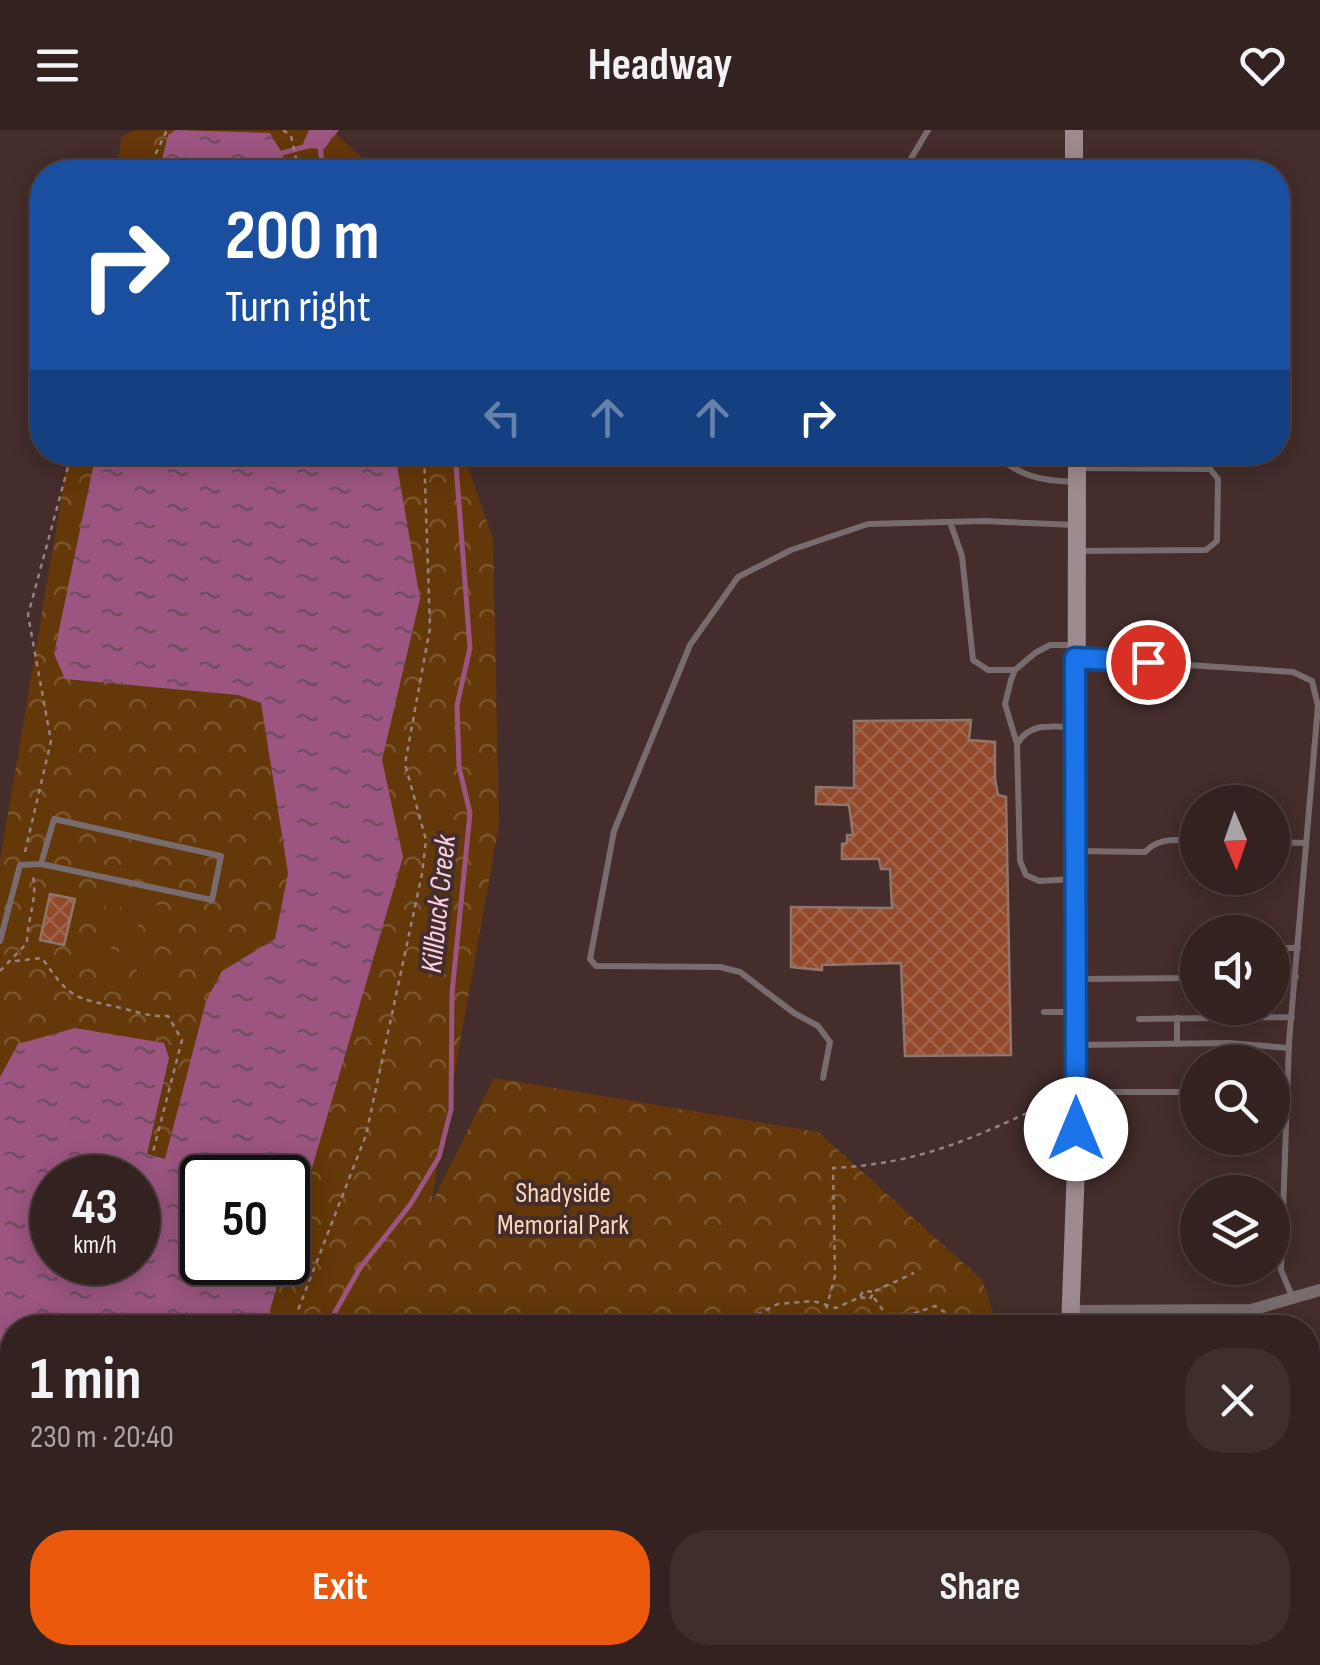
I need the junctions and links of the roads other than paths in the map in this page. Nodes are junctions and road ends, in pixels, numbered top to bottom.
1 (928, 130) edge
2 (1074, 130) edge
3 (910, 160) edge
4 (1074, 160) edge
5 (1005, 465) edge
6 (1077, 468) edge
7 (950, 522) junction
8 (1076, 525) junction
9 (1076, 551) junction
10 (1075, 651) junction
11 (1014, 670) junction
12 (1074, 727) junction
13 (1017, 744) junction
14 (1180, 839) edge
15 (1290, 842) edge
16 (1306, 842) junction
17 (1074, 852) junction
18 (41, 864) junction
19 (1074, 879) junction
20 (0, 942) edge
21 (1290, 948) edge
22 (1298, 948) junction
23 (1180, 978) edge
24 (1290, 978) edge
25 (1296, 978) junction
26 (1075, 979) junction
27 (1044, 1012) dead end
28 (1075, 1012) junction
29 (1139, 1018) dead end
30 (1177, 1018) junction
31 (1180, 1018) edge
32 (1292, 1018) joint
33 (1177, 1044) junction
34 (1075, 1045) junction
35 (1205, 1045) edge
36 (1289, 1045) edge
37 (823, 1078) dead end
38 (1076, 1092) junction
39 (1180, 1092) edge
40 (1286, 1155) edge
41 (1320, 1290) edge
42 (1294, 1300) junction
43 (1070, 1315) edge
44 (1150, 1315) edge

1 - 3 lane
2 - 4 main road
5 - 6 lane
6 - 8 main road
6 - 9 lane
7 - 8 lane
7 - 11 lane
7 - 37 lane
8 - 9 main road
9 - 10 main road
10 - 11 lane
10 - 12 main road
10 - 16 lane
11 - 13 lane
12 - 13 lane
12 - 17 main road
13 - 19 lane
14 - 17 lane
15 - 16 lane
16 - 22 lane
17 - 19 main road
18 - 18 lane
18 - 20 lane
19 - 26 main road
21 - 22 lane
22 - 25 lane
23 - 26 lane
24 - 25 lane
25 - 32 lane
26 - 28 main road
27 - 28 lane
28 - 34 main road
29 - 30 lane
30 - 31 lane
30 - 33 lane
32 - 36 lane
33 - 34 lane
33 - 35 lane
34 - 38 main road
38 - 39 lane
38 - 43 main road
40 - 42 lane
41 - 42 street
42 - 44 street

